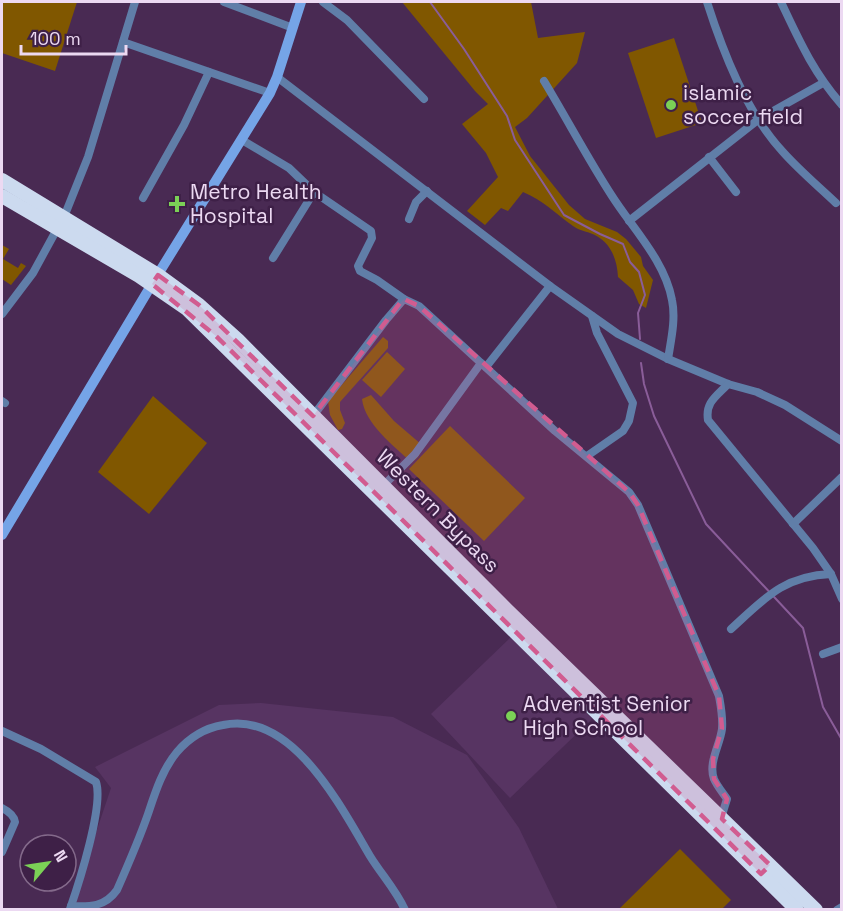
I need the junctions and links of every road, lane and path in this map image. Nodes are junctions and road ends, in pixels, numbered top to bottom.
1 (135, 2) edge
2 (224, 2) edge
3 (301, 2) edge
4 (323, 2) edge
5 (707, 2) edge
6 (781, 2) edge
7 (293, 28) junction
8 (123, 42) junction
9 (209, 72) junction
10 (277, 77) junction
11 (544, 81) dead end
12 (823, 83) junction
13 (270, 93) junction
14 (423, 99) dead end
15 (842, 105) edge
16 (759, 119) junction
17 (242, 140) junction
18 (709, 157) junction
19 (2, 180) edge
20 (427, 190) junction
21 (314, 192) junction
22 (736, 192) dead end
23 (2, 196) edge
24 (143, 198) dead end
25 (836, 203) dead end
26 (409, 219) dead end
27 (629, 221) junction
28 (60, 223) junction
29 (273, 258) dead end
30 (155, 279) junction
31 (550, 286) junction
32 (404, 299) junction
33 (2, 315) edge
34 (592, 316) junction
35 (668, 359) junction
36 (484, 365) junction
37 (728, 384) junction
38 (313, 416) junction
39 (842, 441) edge
40 (587, 456) junction
41 (842, 477) edge
42 (383, 486) junction
43 (793, 524) junction
44 (2, 535) edge
45 (831, 574) junction
46 (842, 599) edge
47 (731, 629) dead end
48 (842, 647) edge
49 (823, 654) dead end
50 (2, 731) edge
51 (2, 808) edge
52 (721, 818) junction
53 (2, 852) edge
54 (765, 869) junction
55 (842, 907) edge
56 (70, 908) edge
57 (405, 909) edge
58 (797, 909) edge
59 (816, 909) edge
60 (837, 909) edge

1 - 8 street
2 - 7 street
3 - 7 main road
4 - 14 street
5 - 16 street
6 - 12 street
7 - 10 main road
8 - 9 street
8 - 28 street
9 - 13 street
9 - 24 street
10 - 13 main road
10 - 20 street
11 - 27 street
12 - 15 street
12 - 16 street
13 - 17 main road
16 - 18 street
16 - 25 street
17 - 21 street
17 - 30 main road
18 - 22 street
18 - 27 street
19 - 28 highway, Western Bypass
20 - 26 street
20 - 31 street
21 - 29 street
21 - 32 street
23 - 28 highway, Western Bypass
27 - 35 street
28 - 30 highway, Western Bypass
28 - 33 street
30 - 38 highway, Western Bypass
30 - 44 main road
30 - 54 highway, Western Bypass
31 - 34 street
31 - 36 street
32 - 36 street
32 - 38 street
34 - 35 street
34 - 40 street
35 - 37 street
36 - 40 street
36 - 42 street
37 - 39 street
37 - 43 street
38 - 42 highway, Western Bypass
40 - 52 street
41 - 43 street
42 - 52 highway, Western Bypass
43 - 45 street
45 - 46 street
45 - 47 street
48 - 49 street
50 - 56 street
51 - 53 street
52 - 54 highway, Western Bypass
54 - 58 highway, Western Bypass
54 - 59 highway, Western Bypass
55 - 60 street
56 - 57 street

